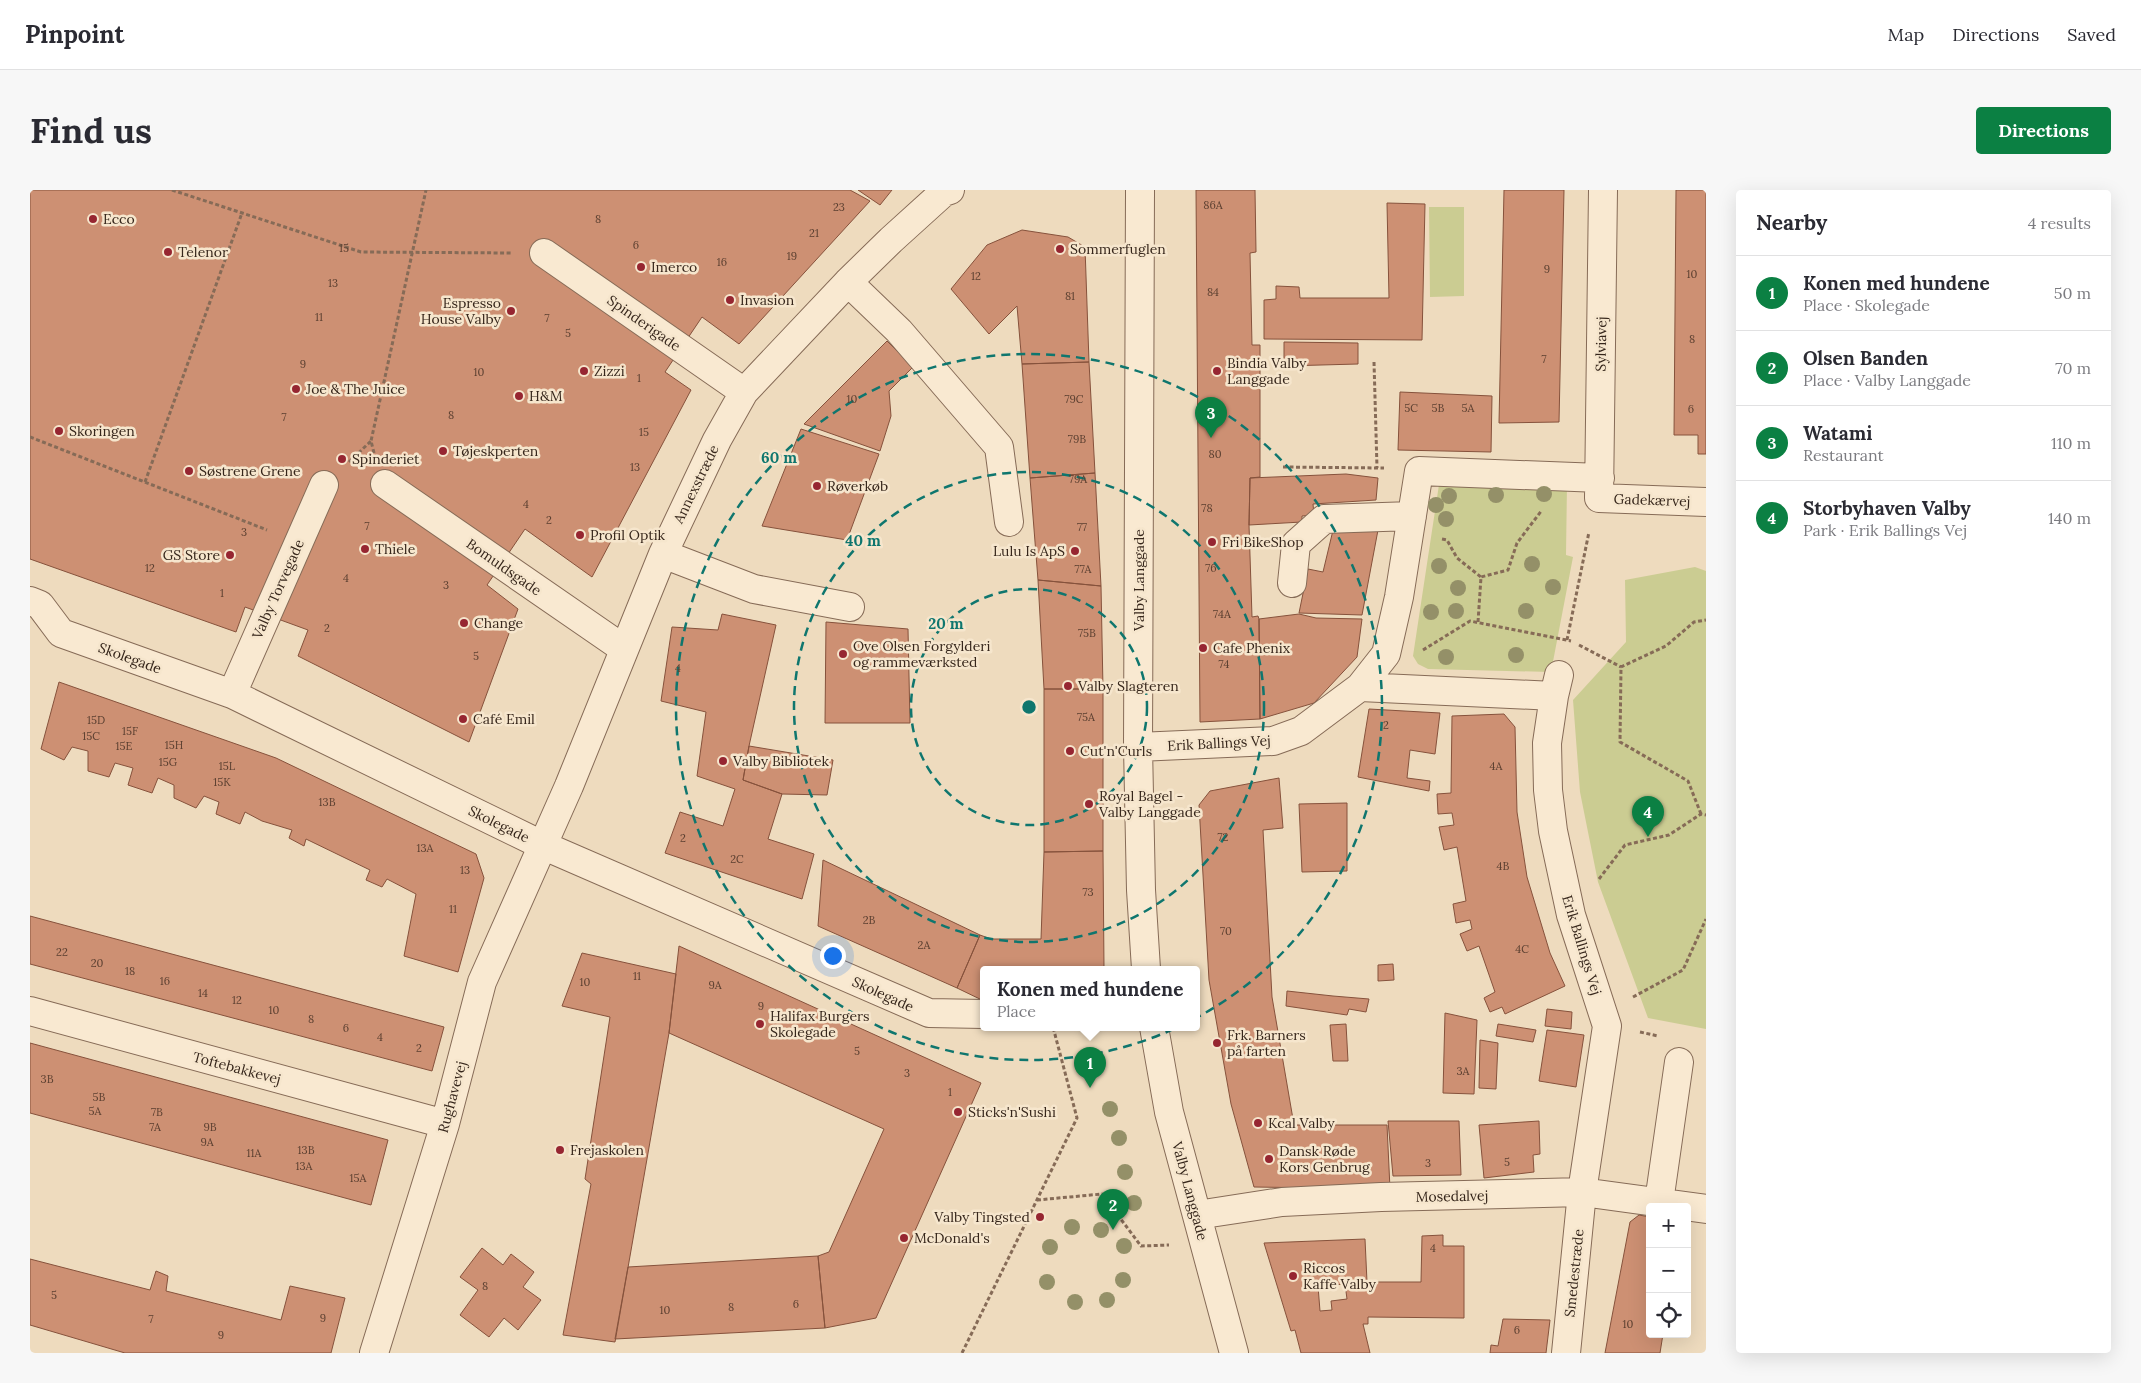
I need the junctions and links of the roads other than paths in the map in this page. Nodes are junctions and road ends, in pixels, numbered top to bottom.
1 (950, 190) edge
2 (1140, 190) edge
3 (1603, 190) edge
4 (544, 253) road end
5 (848, 282) junction
6 (744, 392) junction
7 (1419, 471) joint
8 (385, 484) road end
9 (324, 485) dead end
10 (1599, 488) junction
11 (1706, 502) edge
12 (1008, 522) dead end
13 (1411, 523) junction
14 (662, 554) junction
15 (1292, 583) dead end
16 (30, 601) edge
17 (850, 607) dead end
18 (624, 649) junction
19 (1360, 687) junction
20 (232, 694) junction
21 (1138, 747) junction
22 (542, 845) junction
23 (1146, 966) edge
24 (30, 1011) edge
25 (973, 1014) edge
26 (1155, 1031) edge
27 (1679, 1062) dead end
28 (445, 1124) junction
29 (1582, 1192) junction
30 (1658, 1202) junction
31 (1706, 1209) edge
32 (1197, 1216) junction
33 (374, 1353) edge
34 (1234, 1353) edge
35 (1566, 1353) edge

1 - 5 street, Annexstræde
2 - 21 street, Valby Langgade
3 - 10 street, Sylviavej
4 - 6 street, Spinderigade
5 - 6 street, Annexstræde
5 - 12 street
6 - 14 street, Annexstræde
7 - 10 street, Gadekærvej
7 - 13 street, Erik Ballings Vej
8 - 18 street, Bomuldsgade
9 - 20 street, Valby Torvegade
10 - 11 street, Gadekærvej
13 - 15 street
13 - 19 street, Erik Ballings Vej
14 - 17 street
14 - 18 street, Annexstræde
16 - 20 street, Skolegade
18 - 22 street, Annexstræde
19 - 21 street, Erik Ballings Vej
19 - 29 street, Erik Ballings Vej
20 - 22 street, Skolegade
21 - 23 street, Valby Langgade
22 - 25 street, Skolegade
22 - 28 street, Rughavevej
24 - 28 street, Toftebakkevej
26 - 32 street, Valby Langgade
27 - 30 street
28 - 33 street, Rughavevej
29 - 30 street, Mosedalvej
29 - 32 street, Mosedalvej
29 - 35 street, Smedestræde
30 - 31 street, Mosedalvej
32 - 34 street, Valby Langgade

